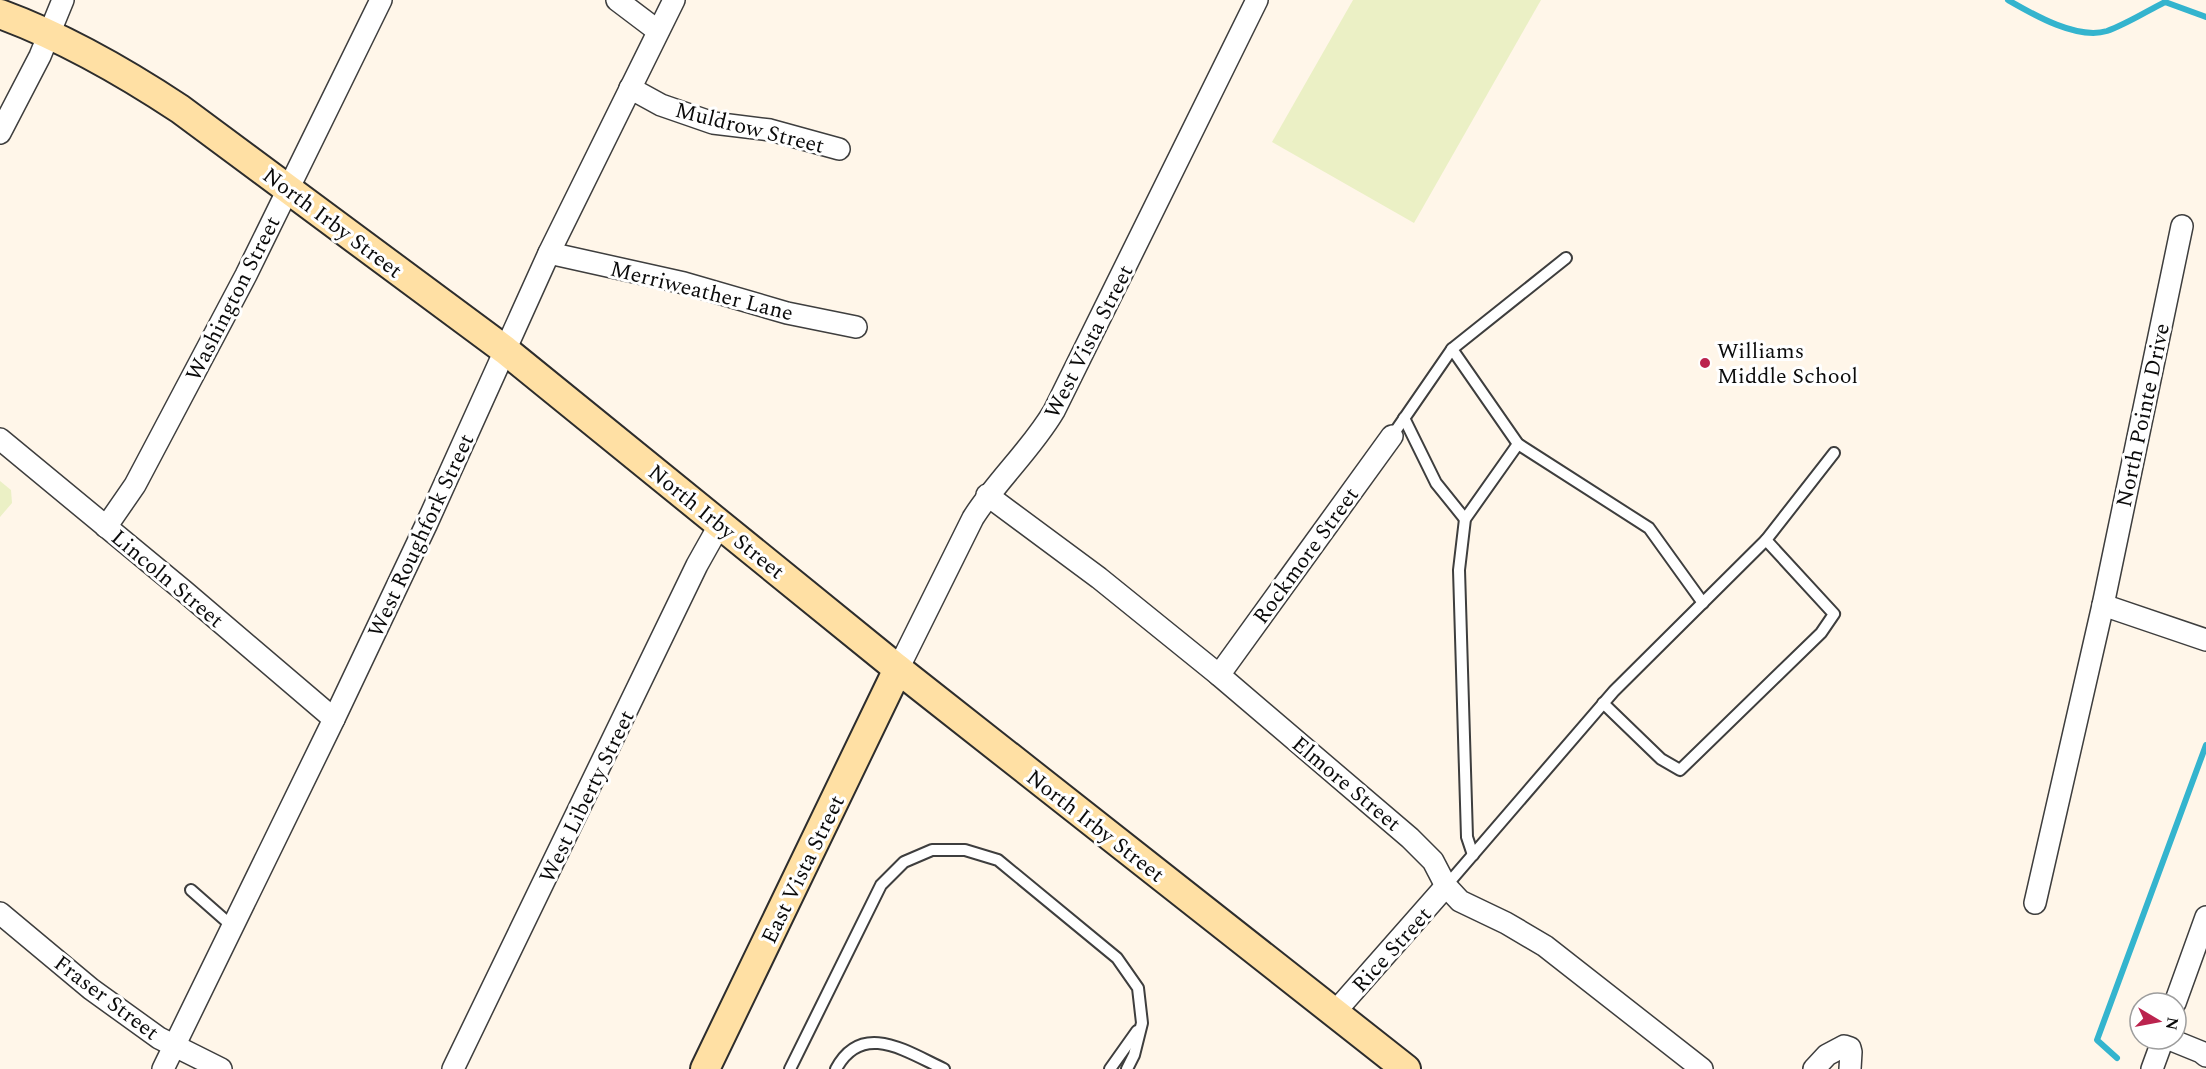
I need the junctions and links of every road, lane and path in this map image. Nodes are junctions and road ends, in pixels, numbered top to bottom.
1 (63, 0) edge
2 (381, 0) edge
3 (617, 0) edge
4 (674, 0) edge
5 (1257, 0) edge
6 (0, 14) edge
7 (658, 31) junction
8 (50, 35) junction
9 (630, 88) junction
10 (0, 133) edge
11 (839, 149) dead end
12 (288, 188) junction
13 (2182, 226) dead end
14 (549, 253) junction
15 (1566, 258) dead end
16 (856, 327) dead end
17 (1452, 349) junction
18 (506, 350) junction
19 (1404, 418) junction
20 (1392, 436) joint
21 (0, 439) edge
22 (1518, 444) junction
23 (1834, 453) dead end
24 (987, 495) junction
25 (1465, 519) junction
26 (720, 524) junction
27 (105, 527) junction
28 (1766, 540) junction
29 (1703, 603) junction
30 (2103, 605) junction
31 (2206, 640) edge
32 (898, 669) junction
33 (1219, 675) junction
34 (1604, 703) junction
35 (334, 720) junction
36 (1473, 855) junction
37 (1446, 886) junction
38 (191, 890) dead end
39 (2035, 903) dead end
40 (0, 914) edge
41 (2206, 917) edge
42 (233, 927) junction
43 (2179, 991) edge
44 (1335, 1012) junction
45 (1142, 1023) junction
46 (175, 1046) junction
47 (2188, 1046) edge
48 (2159, 1051) edge
49 (2206, 1056) edge
50 (163, 1069) edge
51 (221, 1069) edge
52 (453, 1069) edge
53 (705, 1069) edge
54 (790, 1069) edge
55 (836, 1069) edge
56 (944, 1069) edge
57 (1110, 1069) edge
58 (1127, 1069) edge
59 (1406, 1069) edge
60 (1702, 1069) edge
61 (1814, 1069) edge
62 (1850, 1069) edge
63 (2152, 1069) edge

1 - 8 street
2 - 12 street, Washington Street
3 - 7 street
4 - 7 street, West Roughfork Street
5 - 24 street, West Vista Street
6 - 8 main road, North Irby Street
7 - 9 street, West Roughfork Street
8 - 10 street
8 - 12 main road, North Irby Street
9 - 11 street, Muldrow Street
9 - 14 street, West Roughfork Street
12 - 18 main road, North Irby Street
12 - 27 street, Washington Street
13 - 30 street, North Pointe Drive
14 - 16 street, Merriweather Lane
14 - 18 street, West Roughfork Street
15 - 17 lane
17 - 19 lane
17 - 22 lane
18 - 26 main road, North Irby Street
18 - 35 street, West Roughfork Street
19 - 20 lane
19 - 25 lane
20 - 33 street, Rockmore Street
21 - 27 street, Lincoln Street
22 - 25 lane
22 - 29 lane
23 - 28 lane
24 - 32 street, West Vista Street
24 - 33 street, Elmore Street
25 - 36 lane
26 - 32 main road, North Irby Street
26 - 52 street, West Liberty Street
27 - 35 street, Lincoln Street
28 - 29 lane
28 - 34 lane
29 - 34 lane
30 - 31 street
30 - 39 street, North Pointe Drive
32 - 44 main road, North Irby Street
32 - 53 main road, East Vista Street
33 - 37 street, Elmore Street
34 - 36 lane
35 - 42 street, West Roughfork Street
36 - 37 lane
37 - 44 street, Rice Street
37 - 60 street, Elmore Street
38 - 42 lane
40 - 46 street, Fraser Street
41 - 43 street
42 - 46 street, West Roughfork Street
44 - 59 main road, North Irby Street
45 - 54 lane
45 - 57 lane
45 - 58 lane
46 - 50 street, West Roughfork Street
46 - 51 street, Fraser Street
47 - 49 street
48 - 63 street
55 - 56 lane
61 - 62 street

